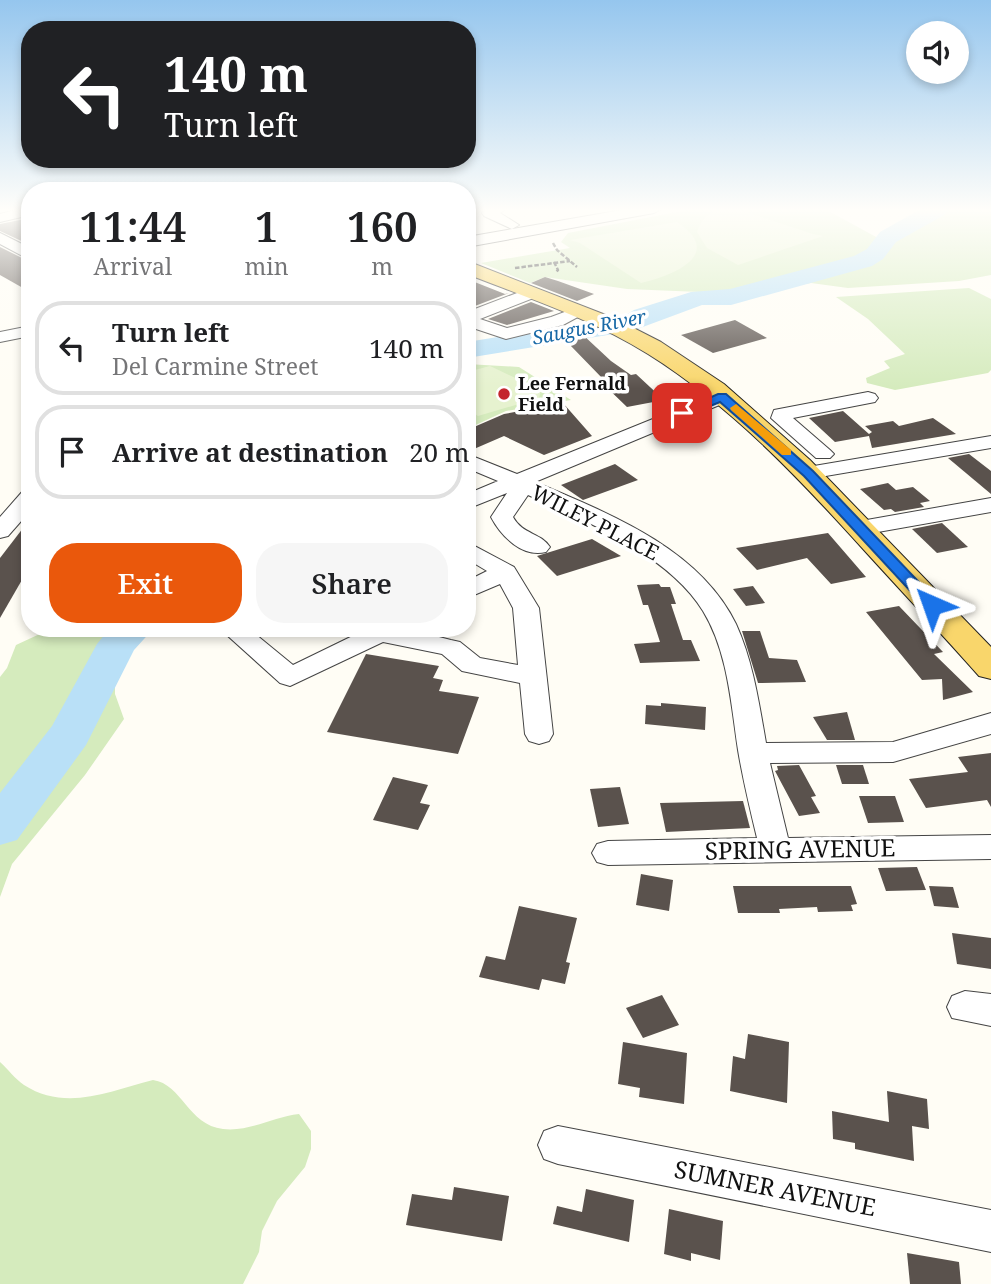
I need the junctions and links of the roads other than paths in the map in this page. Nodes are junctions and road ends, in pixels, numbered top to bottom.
1 (476, 271) edge
2 (530, 293) junction
3 (578, 312) junction
4 (476, 315) edge
5 (476, 322) edge
6 (21, 333) edge
7 (0, 337) edge
8 (722, 397) junction
9 (868, 398) dead end
10 (775, 432) junction
11 (991, 442) edge
12 (476, 464) edge
13 (816, 464) junction
14 (519, 484) junction
15 (476, 499) edge
16 (991, 505) edge
17 (21, 507) edge
18 (861, 528) junction
19 (0, 531) edge
20 (538, 547) dead end
21 (476, 554) edge
22 (505, 572) junction
23 (476, 586) edge
24 (243, 637) edge
25 (373, 637) edge
26 (408, 637) edge
27 (991, 668) edge
28 (532, 676) junction
29 (991, 723) edge
30 (539, 734) dead end
31 (753, 753) junction
32 (991, 847) edge
33 (775, 849) junction
34 (608, 853) dead end
35 (558, 1146) dead end
36 (991, 1231) edge

1 - 2 main road
2 - 3 main road
2 - 4 street
3 - 5 street
3 - 8 main road
6 - 7 street
8 - 10 main road
8 - 14 street
9 - 10 street
10 - 13 main road
10 - 13 street
11 - 13 street
12 - 14 street, WILEY PLACE
13 - 18 main road
14 - 15 street
14 - 20 street
14 - 31 street, WILEY PLACE
16 - 18 street
17 - 19 street
18 - 27 main road
21 - 22 street
22 - 23 street
22 - 28 street
24 - 25 street
26 - 28 street
28 - 30 street
29 - 31 street
31 - 33 street, WILEY PLACE
32 - 33 street, SPRING AVENUE
33 - 34 street, SPRING AVENUE
35 - 36 street, SUMNER AVENUE

